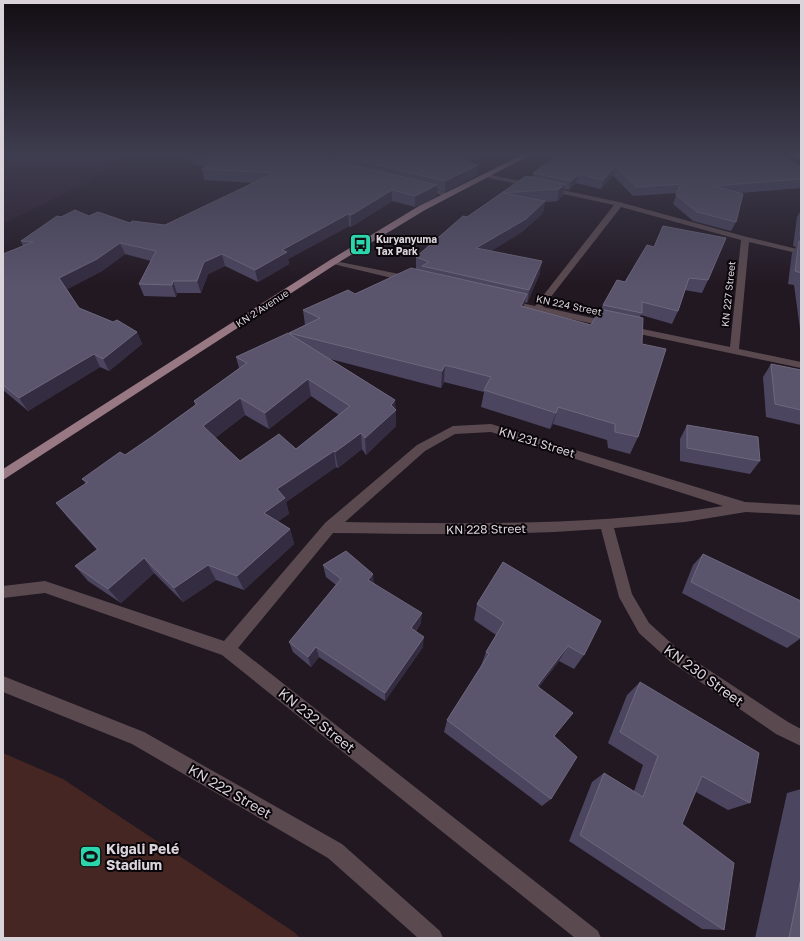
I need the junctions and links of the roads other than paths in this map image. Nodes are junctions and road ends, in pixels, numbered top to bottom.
1 (443, 198) edge
2 (590, 198) edge
3 (619, 204) junction
4 (745, 239) junction
5 (801, 252) edge
6 (333, 262) junction
7 (416, 281) edge
8 (500, 300) edge
9 (537, 309) junction
10 (734, 351) junction
11 (801, 365) edge
12 (3, 474) edge
13 (746, 507) junction
14 (801, 510) edge
15 (606, 524) junction
16 (330, 527) junction
17 (3, 592) edge
18 (227, 649) junction
19 (3, 684) edge
20 (801, 738) edge
21 (433, 938) edge
22 (591, 938) edge

1 - 6 main road, KN 2 Avenue
2 - 3 street
3 - 4 street
3 - 9 street
4 - 5 street
4 - 10 street, KN 227 Street
6 - 7 street
6 - 12 main road, KN 2 Avenue
8 - 9 street, KN 224 Street
9 - 10 street, KN 224 Street
10 - 11 street, KN 224 Street
13 - 14 street, KN 228 Street
13 - 15 street, KN 228 Street
13 - 16 street, KN 231 Street
15 - 16 street, KN 228 Street
15 - 20 street, KN 230 Street
16 - 18 street
17 - 18 street, KN 232 Street
18 - 22 street, KN 232 Street
19 - 21 street, KN 222 Street

